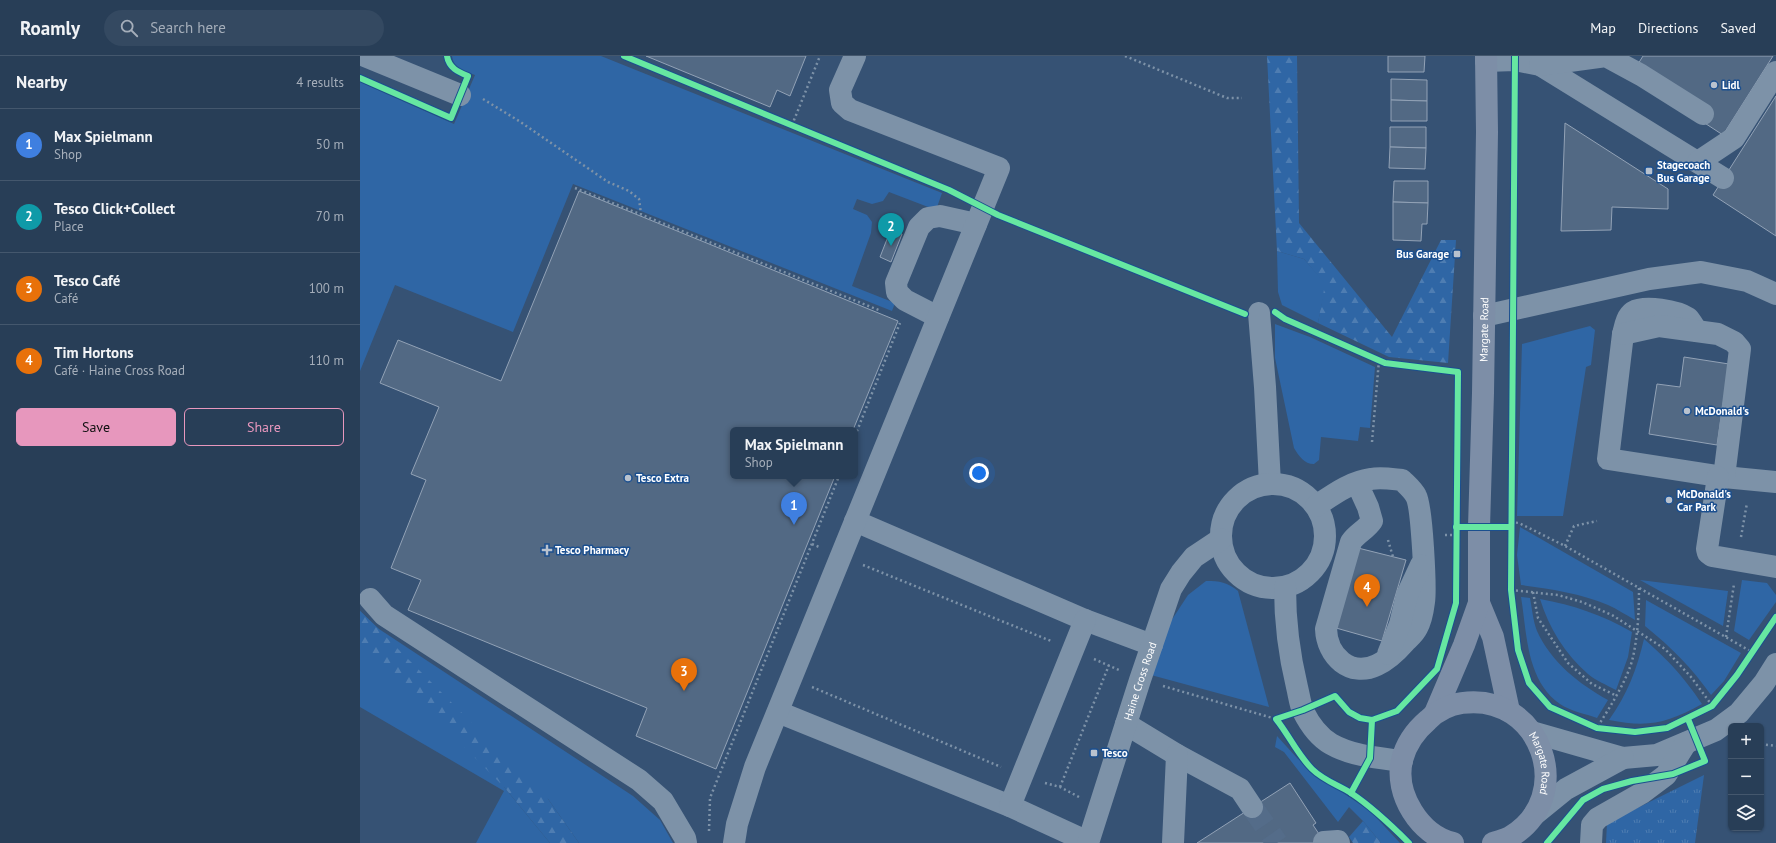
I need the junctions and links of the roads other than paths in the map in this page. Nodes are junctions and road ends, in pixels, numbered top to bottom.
1 (407, 56) edge
2 (855, 56) edge
3 (1486, 58) edge
4 (371, 59) edge
5 (1540, 65) junction
6 (1776, 72) edge
7 (462, 91) road end
8 (1703, 114) dead end
9 (1698, 162) junction
10 (1723, 178) dead end
11 (976, 224) junction
12 (1776, 294) edge
13 (1259, 313) dead end
14 (1484, 316) junction
15 (938, 317) junction
16 (1721, 477) junction
17 (1776, 482) edge
18 (1357, 483) junction
19 (1270, 484) junction
20 (1316, 506) junction
21 (855, 521) junction
22 (1221, 539) junction
23 (1776, 567) edge
24 (1285, 587) junction
25 (370, 599) dead end
26 (1479, 603) junction
27 (1085, 620) junction
28 (1152, 646) junction
29 (1776, 664) edge
30 (1509, 711) junction
31 (778, 712) junction
32 (1435, 713) junction
33 (1126, 724) junction
34 (1532, 732) junction
35 (1686, 743) junction
36 (1177, 755) junction
37 (1623, 758) junction
38 (1402, 761) junction
39 (1010, 806) junction
40 (1252, 807) tunnel mouth
41 (1534, 815) junction
42 (1444, 841) edge
43 (1503, 841) edge
44 (1088, 842) edge
45 (686, 843) edge
46 (734, 843) edge
47 (1173, 843) edge
48 (1591, 843) edge

1 - 4 street
2 - 11 street
3 - 5 street
3 - 14 main road, Margate Road
4 - 7 street
5 - 8 street
5 - 9 street
6 - 9 street
9 - 10 street
11 - 15 street
11 - 15 street
12 - 14 street
13 - 19 street
14 - 26 main road, Margate Road
15 - 21 street
16 - 16 street
16 - 17 street
16 - 23 street
18 - 18 street
18 - 20 street
19 - 20 street
19 - 22 street
20 - 24 street
21 - 27 street
21 - 31 street
22 - 24 street
22 - 28 street, Haine Cross Road
24 - 38 street
25 - 45 street
26 - 30 main road, Margate Road
26 - 32 main road, Margate Road
27 - 28 street
27 - 39 street
28 - 33 street, Haine Cross Road
29 - 35 street
30 - 32 main road, Margate Road
30 - 34 main road, Margate Road
31 - 39 street
31 - 46 street
32 - 38 main road, Margate Road
33 - 36 street
33 - 44 street, Haine Cross Road
34 - 37 street
34 - 41 main road, Margate Road
35 - 37 street
35 - 48 street
36 - 40 street
36 - 47 street
37 - 41 street
38 - 42 main road, Margate Road
39 - 44 street
41 - 43 main road, Margate Road

